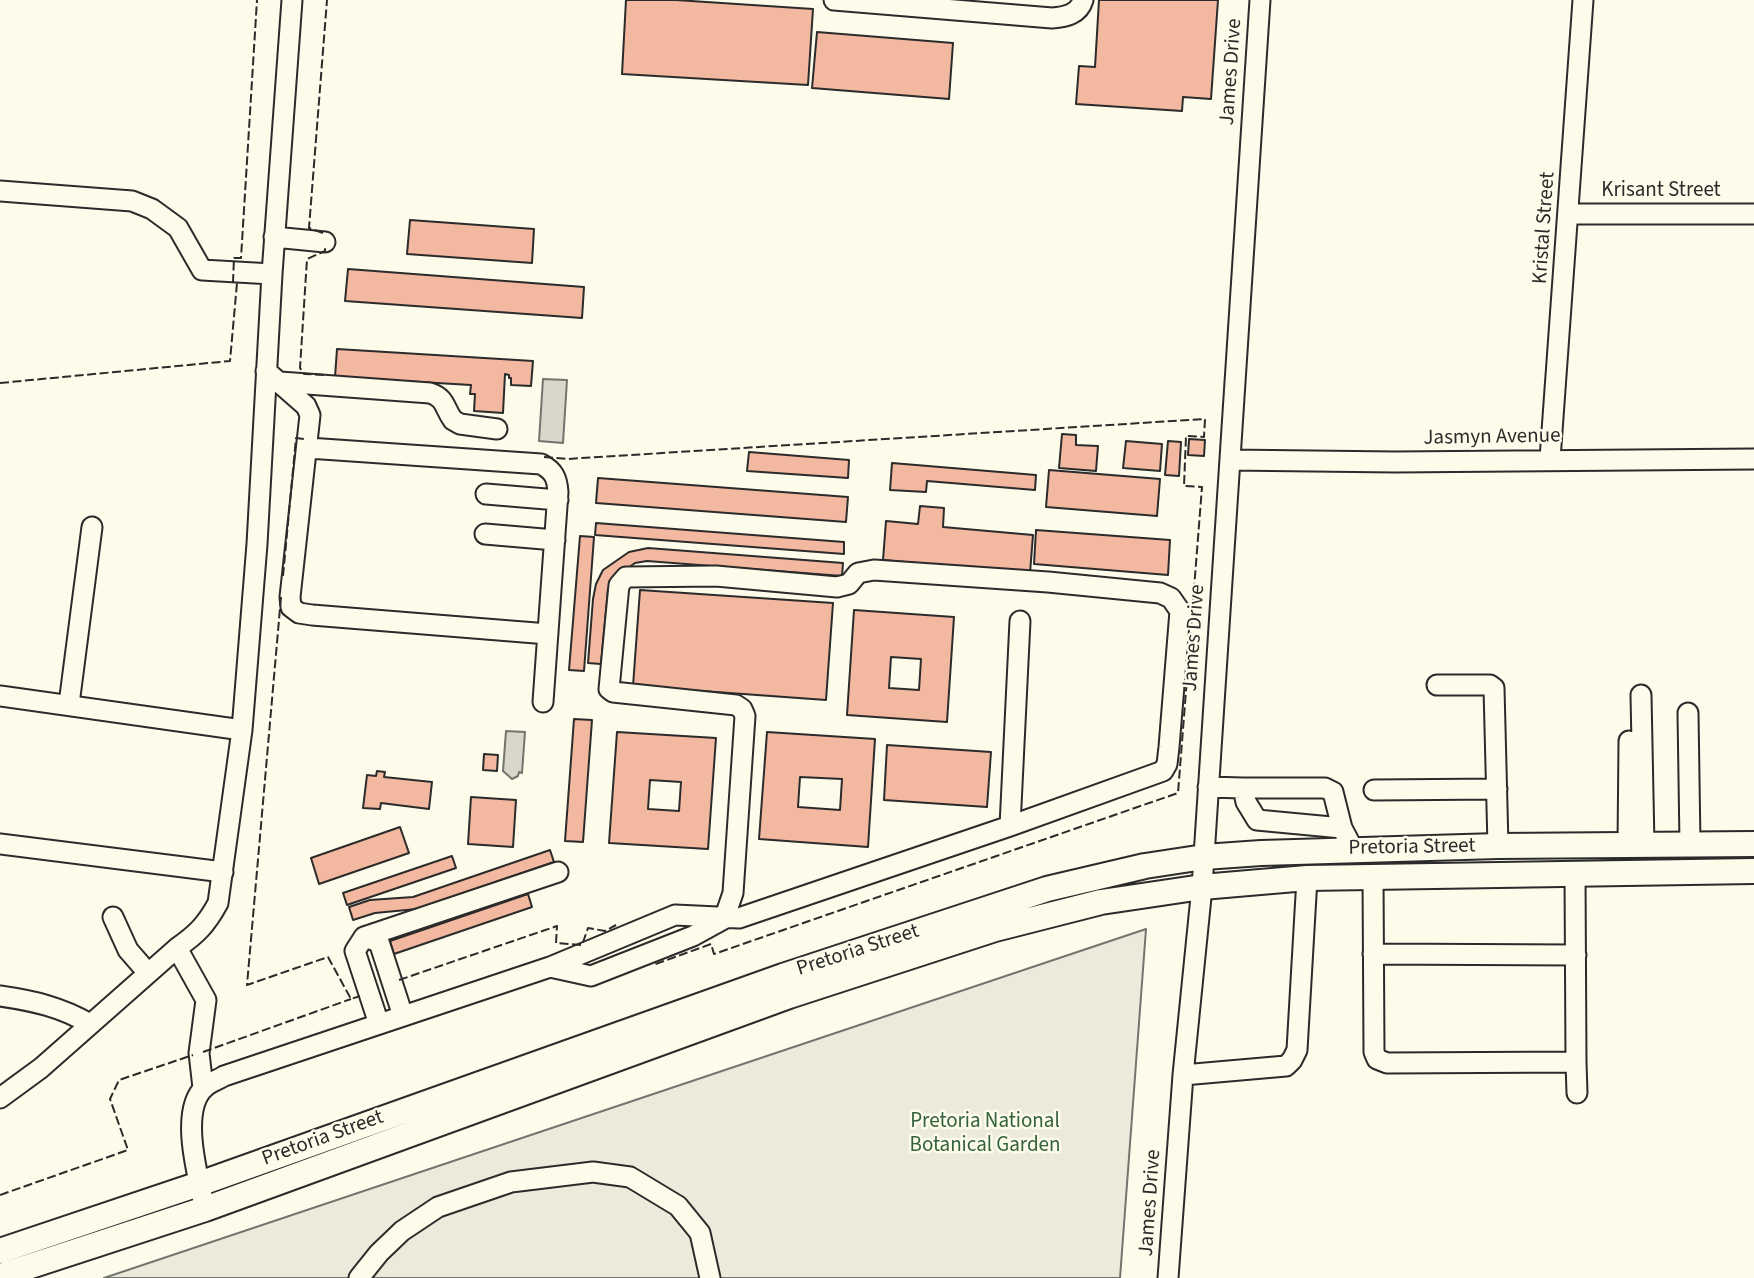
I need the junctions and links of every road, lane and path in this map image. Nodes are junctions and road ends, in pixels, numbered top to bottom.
1 (292, 0) edge
2 (834, 0) edge
3 (1083, 0) edge
4 (1260, 0) edge
5 (1583, 0) edge
6 (0, 191) edge
7 (1569, 214) junction
8 (1754, 214) edge
9 (274, 237) junction
10 (325, 242) dead end
11 (272, 274) junction
12 (273, 377) junction
13 (497, 429) dead end
14 (309, 448) junction
15 (1550, 459) junction
16 (1754, 459) edge
17 (1230, 460) junction
18 (486, 494) dead end
19 (558, 500) junction
20 (92, 527) dead end
21 (485, 534) dead end
22 (555, 540) junction
23 (1020, 621) dead end
24 (548, 634) junction
25 (1437, 685) dead end
26 (1641, 695) dead end
27 (0, 696) edge
28 (543, 702) dead end
29 (69, 704) junction
30 (1630, 712) dead end
31 (1688, 713) dead end
32 (242, 730) junction
33 (1208, 787) junction
34 (1243, 788) junction
35 (1497, 789) junction
36 (1374, 790) dead end
37 (1266, 822) junction
38 (1010, 826) junction
39 (1347, 838) junction
40 (0, 844) edge
41 (1690, 844) junction
42 (1754, 844) edge
43 (1636, 845) junction
44 (1498, 846) junction
45 (1261, 853) junction
46 (1204, 857) junction
47 (1754, 871) edge
48 (223, 872) junction
49 (558, 872) dead end
50 (1575, 873) junction
51 (1373, 876) junction
52 (1307, 878) junction
53 (1202, 887) junction
54 (113, 917) dead end
55 (724, 919) junction
56 (364, 937) junction
57 (177, 948) junction
58 (1373, 954) junction
59 (1576, 955) junction
60 (148, 973) junction
61 (0, 996) edge
62 (403, 1016) junction
63 (90, 1024) junction
64 (379, 1024) junction
65 (1576, 1062) junction
66 (1183, 1075) junction
67 (203, 1087) junction
68 (1577, 1093) dead end
69 (0, 1098) edge
70 (200, 1184) junction
71 (205, 1209) junction
72 (0, 1251) edge
73 (0, 1276) edge
74 (359, 1278) edge
75 (710, 1278) edge
76 (1168, 1278) edge

1 - 9 street
2 - 3 street
4 - 17 street, James Drive
5 - 7 street, Kristal Street
6 - 11 street
7 - 8 street, Krisant Street
7 - 15 street, Kristal Street
9 - 10 street
9 - 11 street
11 - 12 street
12 - 13 street
12 - 14 street
12 - 32 street
14 - 19 street
14 - 24 street
15 - 16 street, Jasmyn Avenue
15 - 17 street, Jasmyn Avenue
17 - 33 street, James Drive
18 - 19 street
19 - 22 street
20 - 29 street
21 - 22 street
22 - 24 street
23 - 38 street
24 - 28 street
25 - 35 street
26 - 43 street
27 - 29 street
29 - 32 street
30 - 43 street
31 - 41 street
32 - 48 street
33 - 34 street
33 - 46 street, James Drive
34 - 37 street
34 - 39 street
35 - 36 street
35 - 44 street
37 - 39 street
37 - 45 street
38 - 55 street
38 - 55 street
39 - 44 main road, Pretoria Street
39 - 45 main road, Pretoria Street
40 - 48 street
41 - 42 main road, Pretoria Street
41 - 43 main road, Pretoria Street
43 - 44 main road, Pretoria Street
45 - 46 main road, Pretoria Street
46 - 53 street, James Drive
46 - 70 main road, Pretoria Street
47 - 50 main road, Pretoria Street
48 - 57 street
49 - 56 street
50 - 51 main road, Pretoria Street
50 - 59 street
51 - 52 main road, Pretoria Street
51 - 58 street
52 - 53 main road, Pretoria Street
52 - 66 street
53 - 66 street, James Drive
53 - 71 main road, Pretoria Street
54 - 60 street
55 - 62 street
56 - 62 street
56 - 64 street
57 - 60 street
57 - 67 street
58 - 59 street
58 - 65 street
59 - 65 street
60 - 63 street
61 - 63 street
62 - 64 street
63 - 69 street
64 - 67 street
65 - 68 street
66 - 76 street, James Drive
67 - 70 street
70 - 71 street
70 - 72 main road, Pretoria Street
71 - 73 main road, Pretoria Street
74 - 75 street

